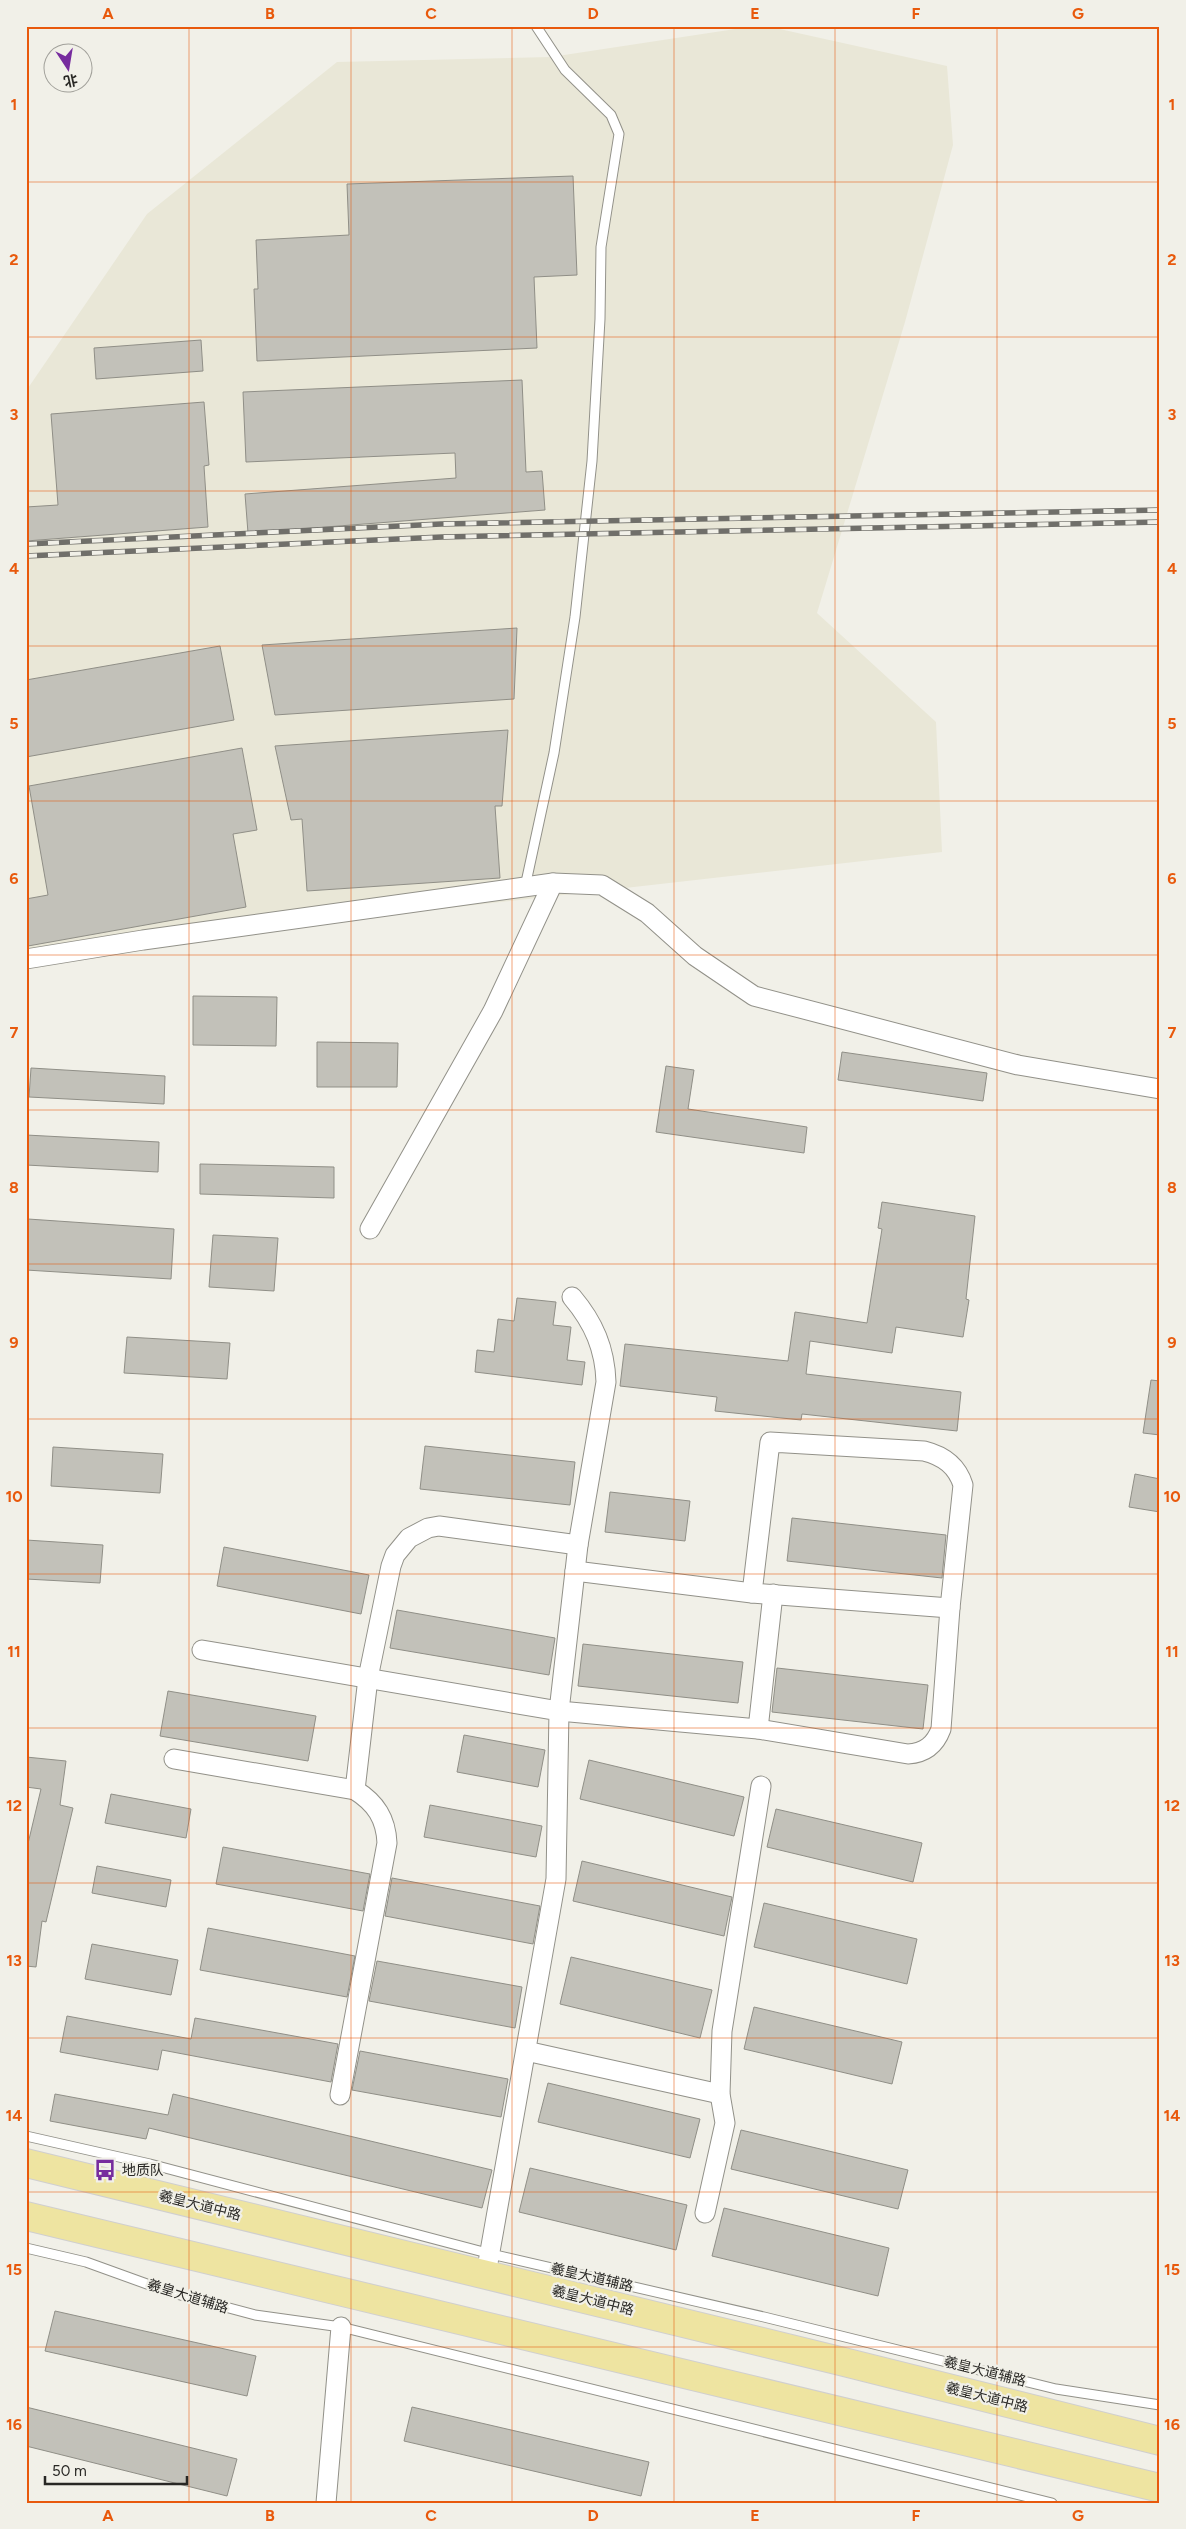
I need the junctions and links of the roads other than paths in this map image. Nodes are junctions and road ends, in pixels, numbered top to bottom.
1 (536, 26) edge
2 (553, 883) junction
3 (524, 887) junction
4 (26, 959) edge
5 (1160, 1089) edge
6 (370, 1229) dead end
7 (572, 1298) dead end
8 (578, 1545) junction
9 (575, 1571) junction
10 (752, 1593) junction
11 (772, 1594) junction
12 (950, 1608) junction
13 (202, 1650) dead end
14 (368, 1678) junction
15 (559, 1711) junction
16 (758, 1729) junction
17 (174, 1758) dead end
18 (761, 1786) dead end
19 (355, 1790) junction
20 (526, 2051) junction
21 (720, 2094) junction
22 (340, 2095) dead end
23 (26, 2136) edge
24 (26, 2163) edge
25 (705, 2214) dead end
26 (26, 2216) edge
27 (26, 2248) edge
28 (488, 2264) junction
29 (342, 2327) junction
30 (1160, 2405) edge
31 (1160, 2441) edge
32 (1160, 2488) edge
33 (326, 2503) edge
34 (1052, 2503) edge

1 - 3 lane
2 - 3 street
2 - 5 street
2 - 6 street
3 - 4 street
7 - 8 street
8 - 9 street
8 - 14 street
9 - 10 street
9 - 15 street
10 - 11 street
10 - 12 street
11 - 12 street
11 - 16 street
12 - 16 street
13 - 14 street
14 - 15 street
14 - 19 street
15 - 16 street
15 - 20 street
17 - 19 street
18 - 21 street
19 - 22 street
20 - 21 street
20 - 28 street
21 - 25 street
23 - 28 lane, 羲皇大道辅路
24 - 28 main road, 羲皇大道中路
26 - 32 main road
27 - 29 lane, 羲皇大道辅路
28 - 30 lane, 羲皇大道辅路
28 - 31 main road, 羲皇大道中路
29 - 33 street
29 - 34 lane, 羲皇大道辅路

